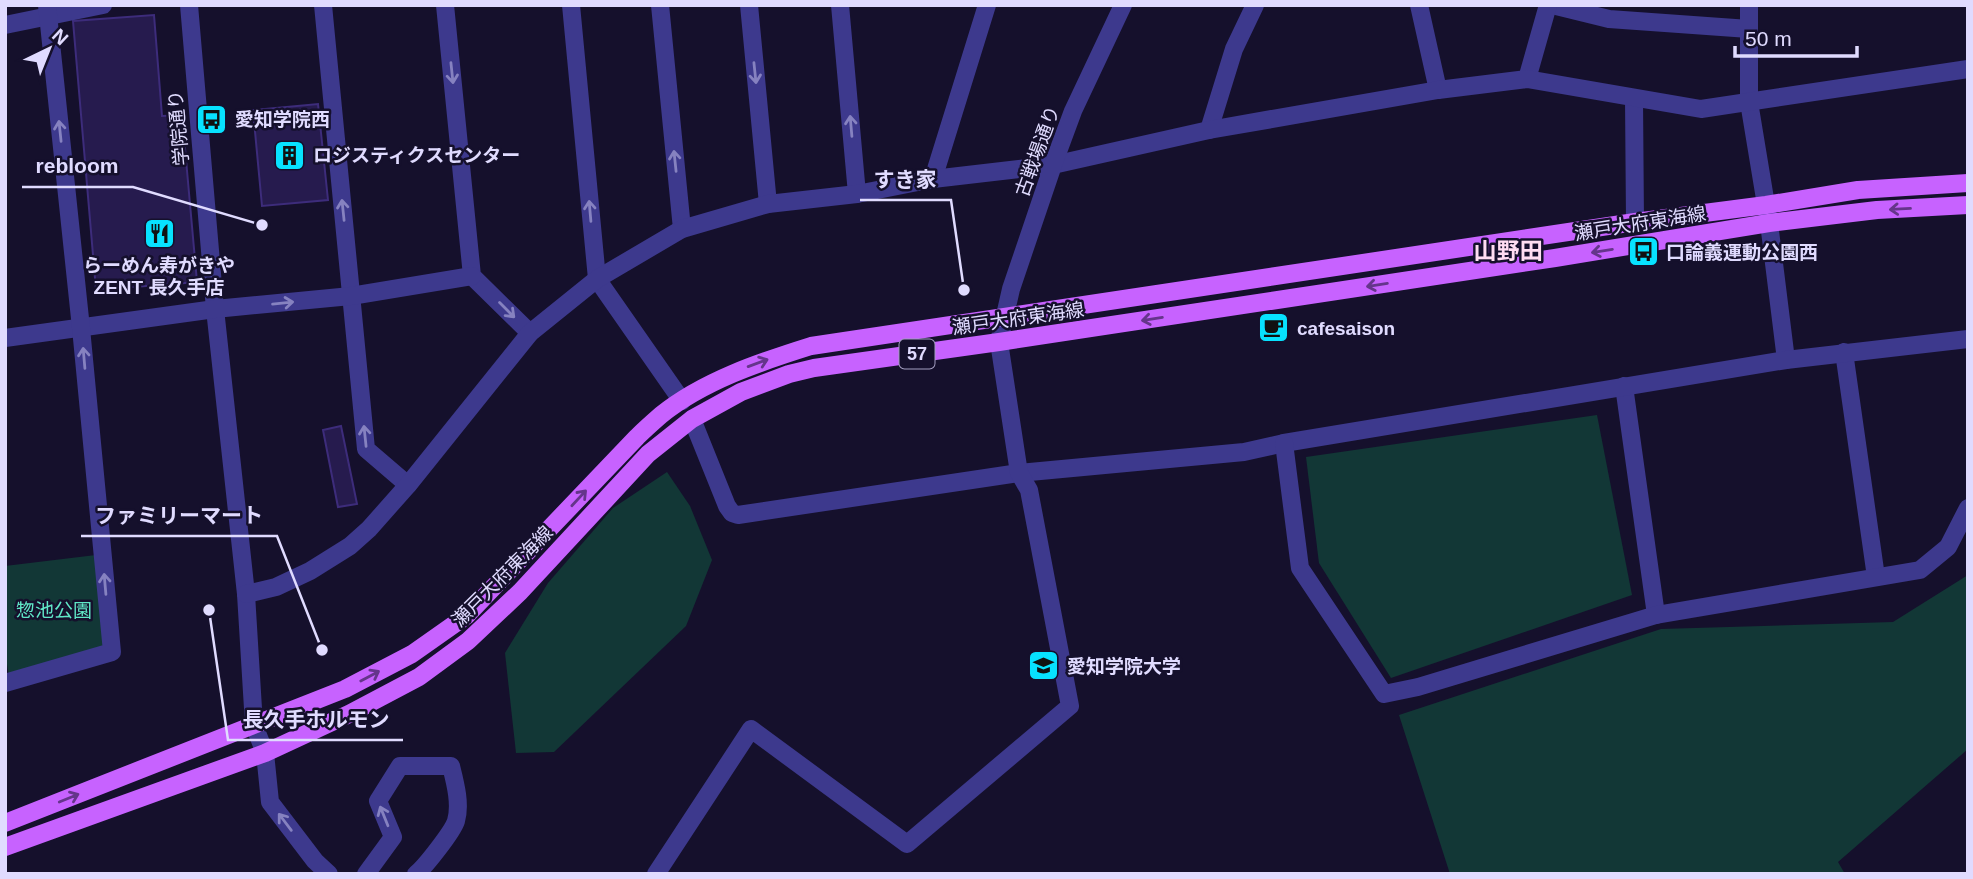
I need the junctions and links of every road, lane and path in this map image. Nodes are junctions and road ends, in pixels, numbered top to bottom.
1 (103, 5) edge
2 (189, 5) edge
3 (323, 5) edge
4 (445, 5) edge
5 (571, 5) edge
6 (660, 5) edge
7 (749, 5) edge
8 (840, 5) edge
9 (987, 5) edge
10 (1124, 5) edge
11 (1255, 5) edge
12 (1419, 5) edge
13 (1550, 5) edge
14 (1749, 5) edge
15 (47, 11) edge
16 (5, 25) edge
17 (1749, 29) junction
18 (1968, 69) edge
19 (1527, 79) junction
20 (1437, 90) junction
21 (1634, 99) junction
22 (1749, 102) junction
23 (1209, 130) junction
24 (1053, 165) junction
25 (933, 179) junction
26 (1968, 183) edge
27 (857, 194) junction
28 (768, 204) junction
29 (1766, 205) junction
30 (1968, 205) edge
31 (1635, 222) junction
32 (1769, 223) junction
33 (682, 229) junction
34 (472, 276) junction
35 (597, 279) junction
36 (351, 296) junction
37 (215, 309) junction
38 (1005, 318) junction
39 (81, 328) junction
40 (530, 333) junction
41 (5, 338) edge
42 (999, 342) junction
43 (1967, 343) edge
44 (1844, 352) junction
45 (1786, 360) junction
46 (1625, 386) junction
47 (682, 401) junction
48 (692, 419) junction
49 (1284, 443) junction
50 (1019, 473) junction
51 (408, 485) junction
52 (1968, 508) edge
53 (1876, 578) junction
54 (246, 594) junction
55 (1656, 615) junction
56 (5, 682) edge
57 (254, 725) junction
58 (265, 753) junction
59 (5, 823) edge
60 (5, 847) edge
61 (329, 874) edge
62 (366, 874) edge
63 (416, 874) edge
64 (656, 874) edge

1 - 15 street
2 - 37 street, 学院通り
36 -> 3 street
4 -> 34 street
35 -> 5 street
33 -> 6 street
7 -> 28 street
27 -> 8 street
9 - 25 street
10 - 24 street, 古戦場通り
11 - 23 street
12 - 20 street
13 - 17 street
13 - 19 street
14 - 17 street
15 - 16 street
39 -> 15 street
17 - 22 street
18 - 22 street
19 - 20 street
19 - 21 street
20 - 23 street
21 - 22 street
21 - 31 street
22 - 29 street
23 - 24 street
24 - 25 street
24 - 38 street, 古戦場通り
25 - 27 street
26 - 29 main road, 瀬戸大府東海線 / 57
27 - 28 street
28 - 33 street
29 - 31 main road, 瀬戸大府東海線 / 57
29 - 32 street
30 -> 32 main road, 瀬戸大府東海線 / 57
31 - 38 main road, 瀬戸大府東海線 / 57
32 -> 42 main road, 瀬戸大府東海線 / 57
32 - 45 street
33 - 35 street
34 - 36 street
34 -> 40 street
35 - 40 street
35 - 47 street
37 -> 36 street
51 -> 36 street
37 - 39 street
37 - 54 street, 学院通り
38 - 42 street, 古戦場通り
47 -> 38 main road, 瀬戸大府東海線 / 57
39 - 41 street
56 -> 39 street
40 - 51 street
42 - 48 main road, 瀬戸大府東海線 / 57
42 - 50 street
43 - 44 street
44 - 45 street
44 - 53 street
45 - 46 street
46 - 49 street
46 - 55 street
57 -> 47 main road, 瀬戸大府東海線 / 57
48 - 50 street
48 - 58 main road, 瀬戸大府東海線 / 57
49 - 50 street
49 - 55 street
50 - 64 street
51 - 54 street
52 - 53 street
53 - 55 street
54 - 57 street, 学院通り
57 - 58 street, 学院通り
59 -> 57 main road, 瀬戸大府東海線 / 57
58 - 60 main road, 瀬戸大府東海線 / 57
61 -> 58 street, 学院通り
62 -> 63 street

